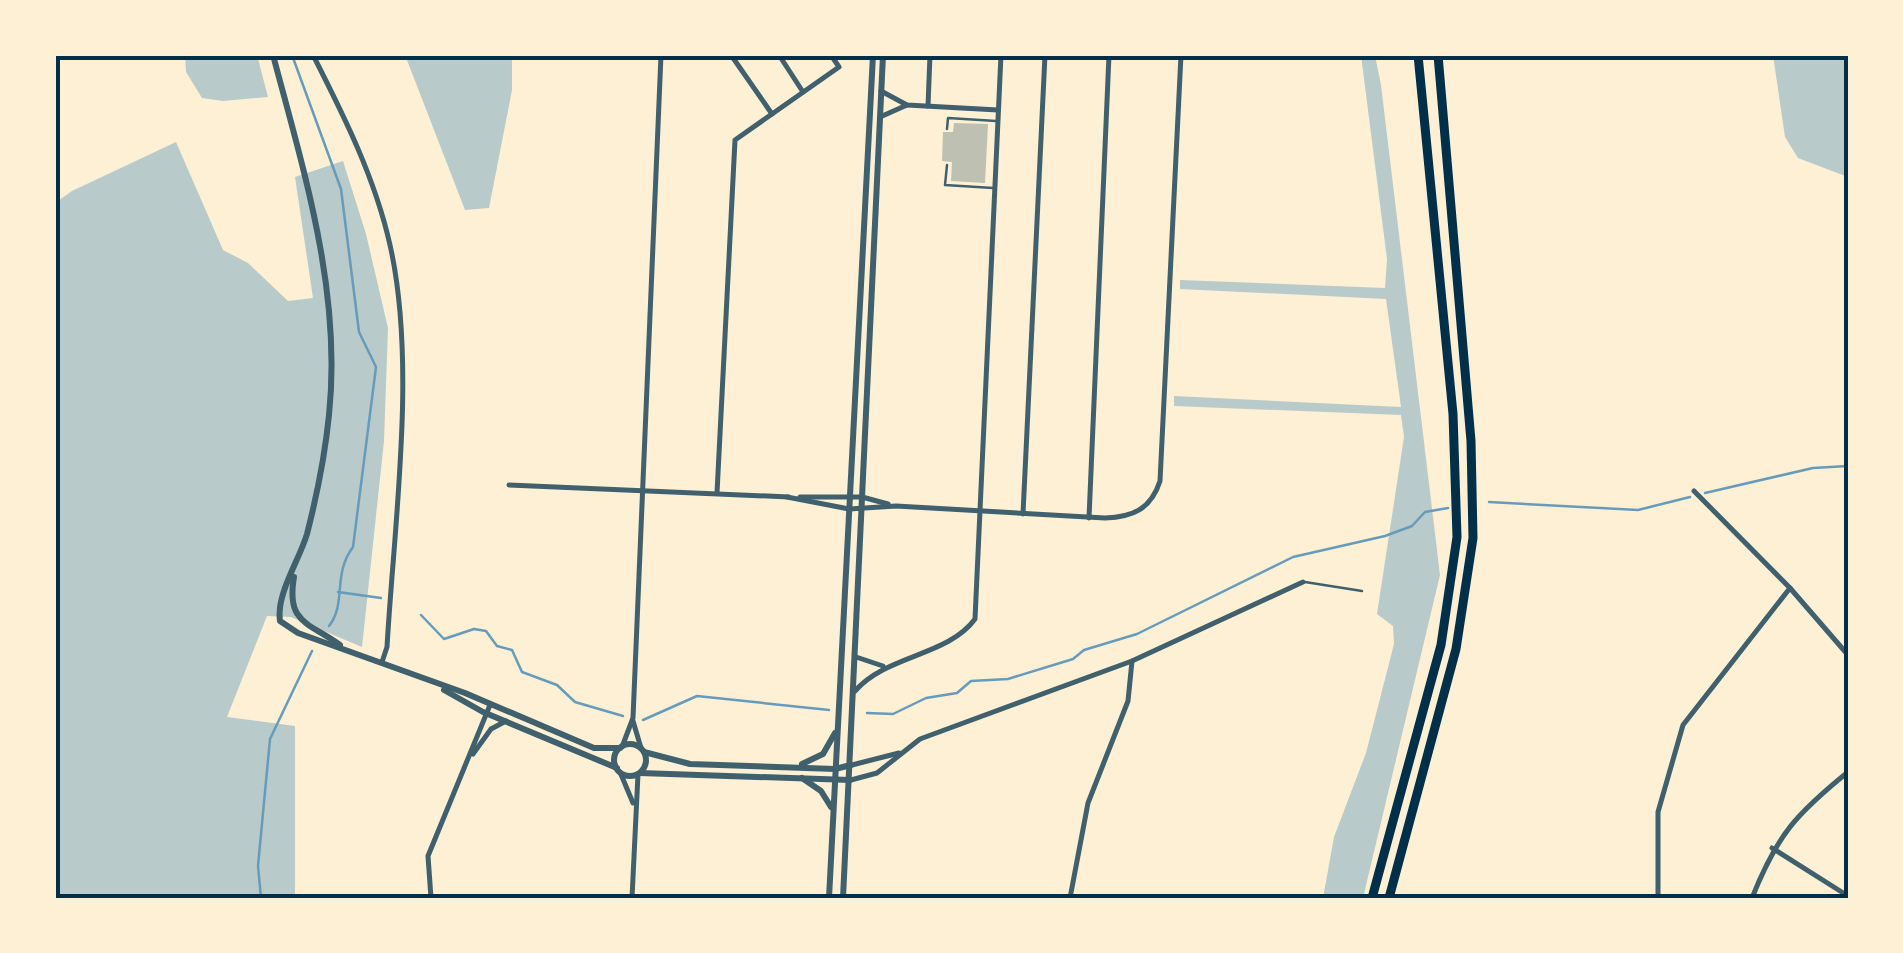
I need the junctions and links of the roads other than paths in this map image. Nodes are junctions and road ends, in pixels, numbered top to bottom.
1 (272, 55) edge
2 (313, 55) edge
3 (662, 55) edge
4 (731, 55) edge
5 (779, 55) edge
6 (831, 55) edge
7 (873, 55) edge
8 (883, 55) edge
9 (930, 55) edge
10 (1001, 55) edge
11 (1044, 55) edge
12 (1110, 55) edge
13 (1181, 55) edge
14 (1418, 55) edge
15 (1438, 55) edge
16 (881, 91) junction
17 (803, 92) junction
18 (906, 105) junction
19 (928, 106) junction
20 (998, 110) junction
21 (772, 114) junction
22 (880, 117) junction
23 (998, 121) junction
24 (948, 129) dead end
25 (946, 165) dead end
26 (994, 188) junction
27 (509, 486) dead end
28 (644, 490) junction
29 (1694, 491) dead end
30 (717, 493) junction
31 (850, 496) junction
32 (787, 497) junction
33 (862, 497) junction
34 (896, 506) junction
35 (848, 509) junction
36 (862, 509) junction
37 (979, 511) junction
38 (1022, 514) junction
39 (1089, 518) junction
40 (296, 566) junction
41 (1303, 582) joint
42 (1790, 588) junction
43 (1362, 591) dead end
44 (341, 646) junction
45 (1848, 655) edge
46 (856, 657) junction
47 (1132, 661) junction
48 (382, 662) junction
49 (886, 667) junction
50 (434, 684) junction
51 (854, 691) junction
52 (490, 705) junction
53 (483, 712) junction
54 (632, 718) junction
55 (506, 721) junction
56 (838, 727) junction
57 (621, 748) junction
58 (642, 750) junction
59 (902, 752) junction
60 (468, 761) junction
61 (754, 764) junction
62 (851, 765) junction
63 (790, 766) junction
64 (835, 769) junction
65 (618, 770) junction
66 (1848, 772) edge
67 (639, 773) junction
68 (749, 774) junction
69 (801, 778) junction
70 (835, 780) junction
71 (850, 780) junction
72 (634, 806) junction
73 (833, 812) junction
74 (1772, 848) junction
75 (1848, 896) edge
76 (430, 898) edge
77 (632, 898) edge
78 (829, 898) edge
79 (844, 898) edge
80 (1070, 898) edge
81 (1372, 898) edge
82 (1389, 898) edge
83 (1658, 898) edge
84 (1752, 898) edge

1 - 40 street
2 - 48 street
3 - 28 street
4 - 21 street
5 - 17 street
6 - 17 street
7 - 31 street
8 - 16 street
9 - 19 street
10 - 20 street
11 - 38 street
12 - 39 street
13 - 39 street
14 - 81 highway
15 - 82 highway
16 - 18 street
16 - 22 street
17 - 21 street
18 - 19 street
18 - 22 street
19 - 20 street
20 - 23 street
21 - 30 street
22 - 33 street
23 - 24 lane
23 - 26 street
25 - 26 lane
26 - 37 street
27 - 28 street
28 - 30 street
28 - 54 street
29 - 42 street
30 - 32 street
31 - 32 street
31 - 33 street
31 - 35 street
32 - 35 street
33 - 34 street
33 - 36 street
34 - 36 street
34 - 37 street
35 - 36 street
35 - 56 street
36 - 46 street
37 - 38 street
37 - 49 street
38 - 39 street
40 - 44 street
40 - 44 street
41 - 43 lane
41 - 47 street
42 - 45 street
42 - 83 street
44 - 48 street
46 - 49 street
46 - 51 street
47 - 59 street
47 - 80 street
48 - 50 street
49 - 51 street
50 - 52 street
50 - 53 street
51 - 62 street
52 - 53 street
52 - 57 street
53 - 55 street
53 - 60 street
54 - 57 street
54 - 58 street
55 - 60 street
55 - 65 street
56 - 63 street
56 - 64 street
57 - 58 street
57 - 65 street
58 - 61 street
58 - 67 street
59 - 62 street
59 - 71 street
60 - 76 street
61 - 63 street
61 - 68 street
62 - 64 street
62 - 71 street
63 - 64 street
64 - 70 street
65 - 67 street
65 - 72 street
66 - 74 street
67 - 68 street
67 - 72 street
68 - 69 street
69 - 70 street
69 - 73 street
70 - 71 street
70 - 73 street
71 - 79 street
72 - 77 street
73 - 78 street
74 - 75 street
74 - 84 street

